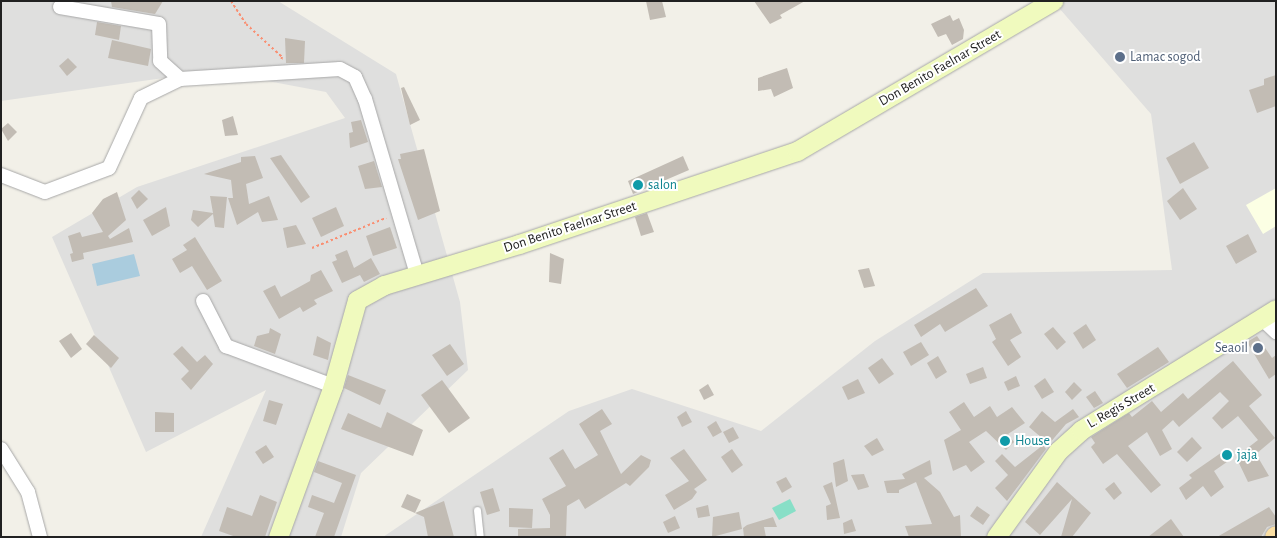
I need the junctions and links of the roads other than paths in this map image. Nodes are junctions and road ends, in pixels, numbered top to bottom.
1 (1053, 1) edge
2 (60, 7) dead end
3 (180, 78) junction
4 (1, 175) edge
5 (417, 275) junction
6 (203, 301) dead end
7 (1268, 313) edge
8 (1276, 332) edge
9 (333, 386) junction
10 (1, 449) edge
11 (477, 510) dead end
12 (40, 537) edge
13 (278, 537) edge
14 (480, 537) edge
15 (996, 537) edge

1 - 5 street, Don Benito Faelnar Street
2 - 3 street
3 - 4 street
3 - 5 street
5 - 9 street, Don Benito Faelnar Street
6 - 9 street
7 - 8 street
7 - 15 street, L. Regis Street
9 - 13 street, Don Benito Faelnar Street
10 - 12 street
11 - 14 lane

